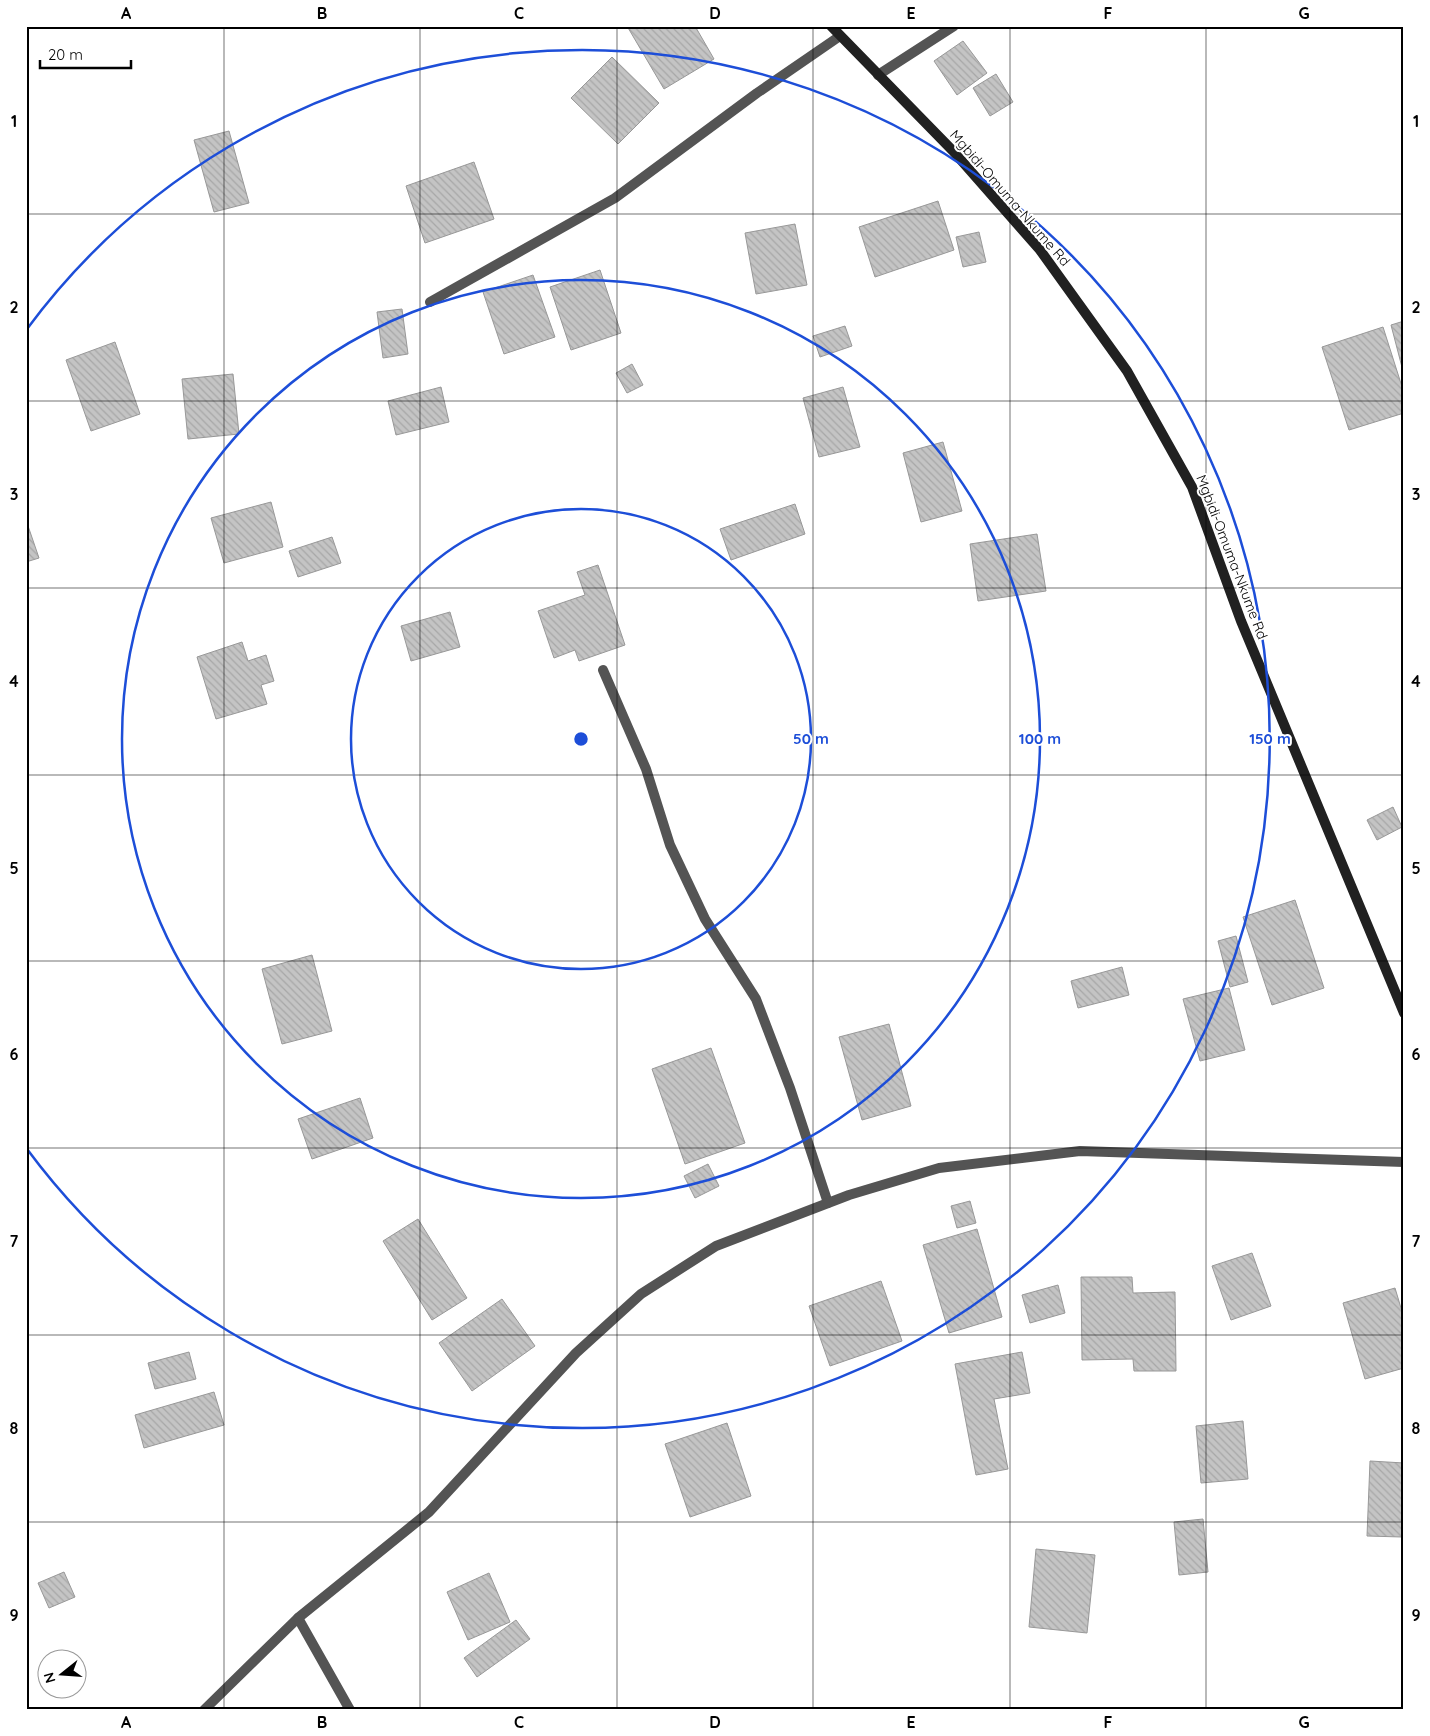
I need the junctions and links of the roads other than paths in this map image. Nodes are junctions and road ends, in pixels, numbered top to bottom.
1 (831, 26) edge
2 (954, 26) edge
3 (840, 36) junction
4 (878, 75) junction
5 (430, 302) dead end
6 (603, 670) dead end
7 (1404, 1013) edge
8 (1404, 1162) edge
9 (828, 1203) junction
10 (298, 1618) junction
11 (204, 1710) edge
12 (350, 1710) edge

1 - 3 street, Mgbidi-Omuma-Nkume Rd
2 - 4 street
3 - 4 street, Mgbidi-Omuma-Nkume Rd
3 - 5 street
4 - 7 street, Mgbidi-Omuma-Nkume Rd
6 - 9 street
8 - 9 street
9 - 10 street
10 - 11 street
10 - 12 street

